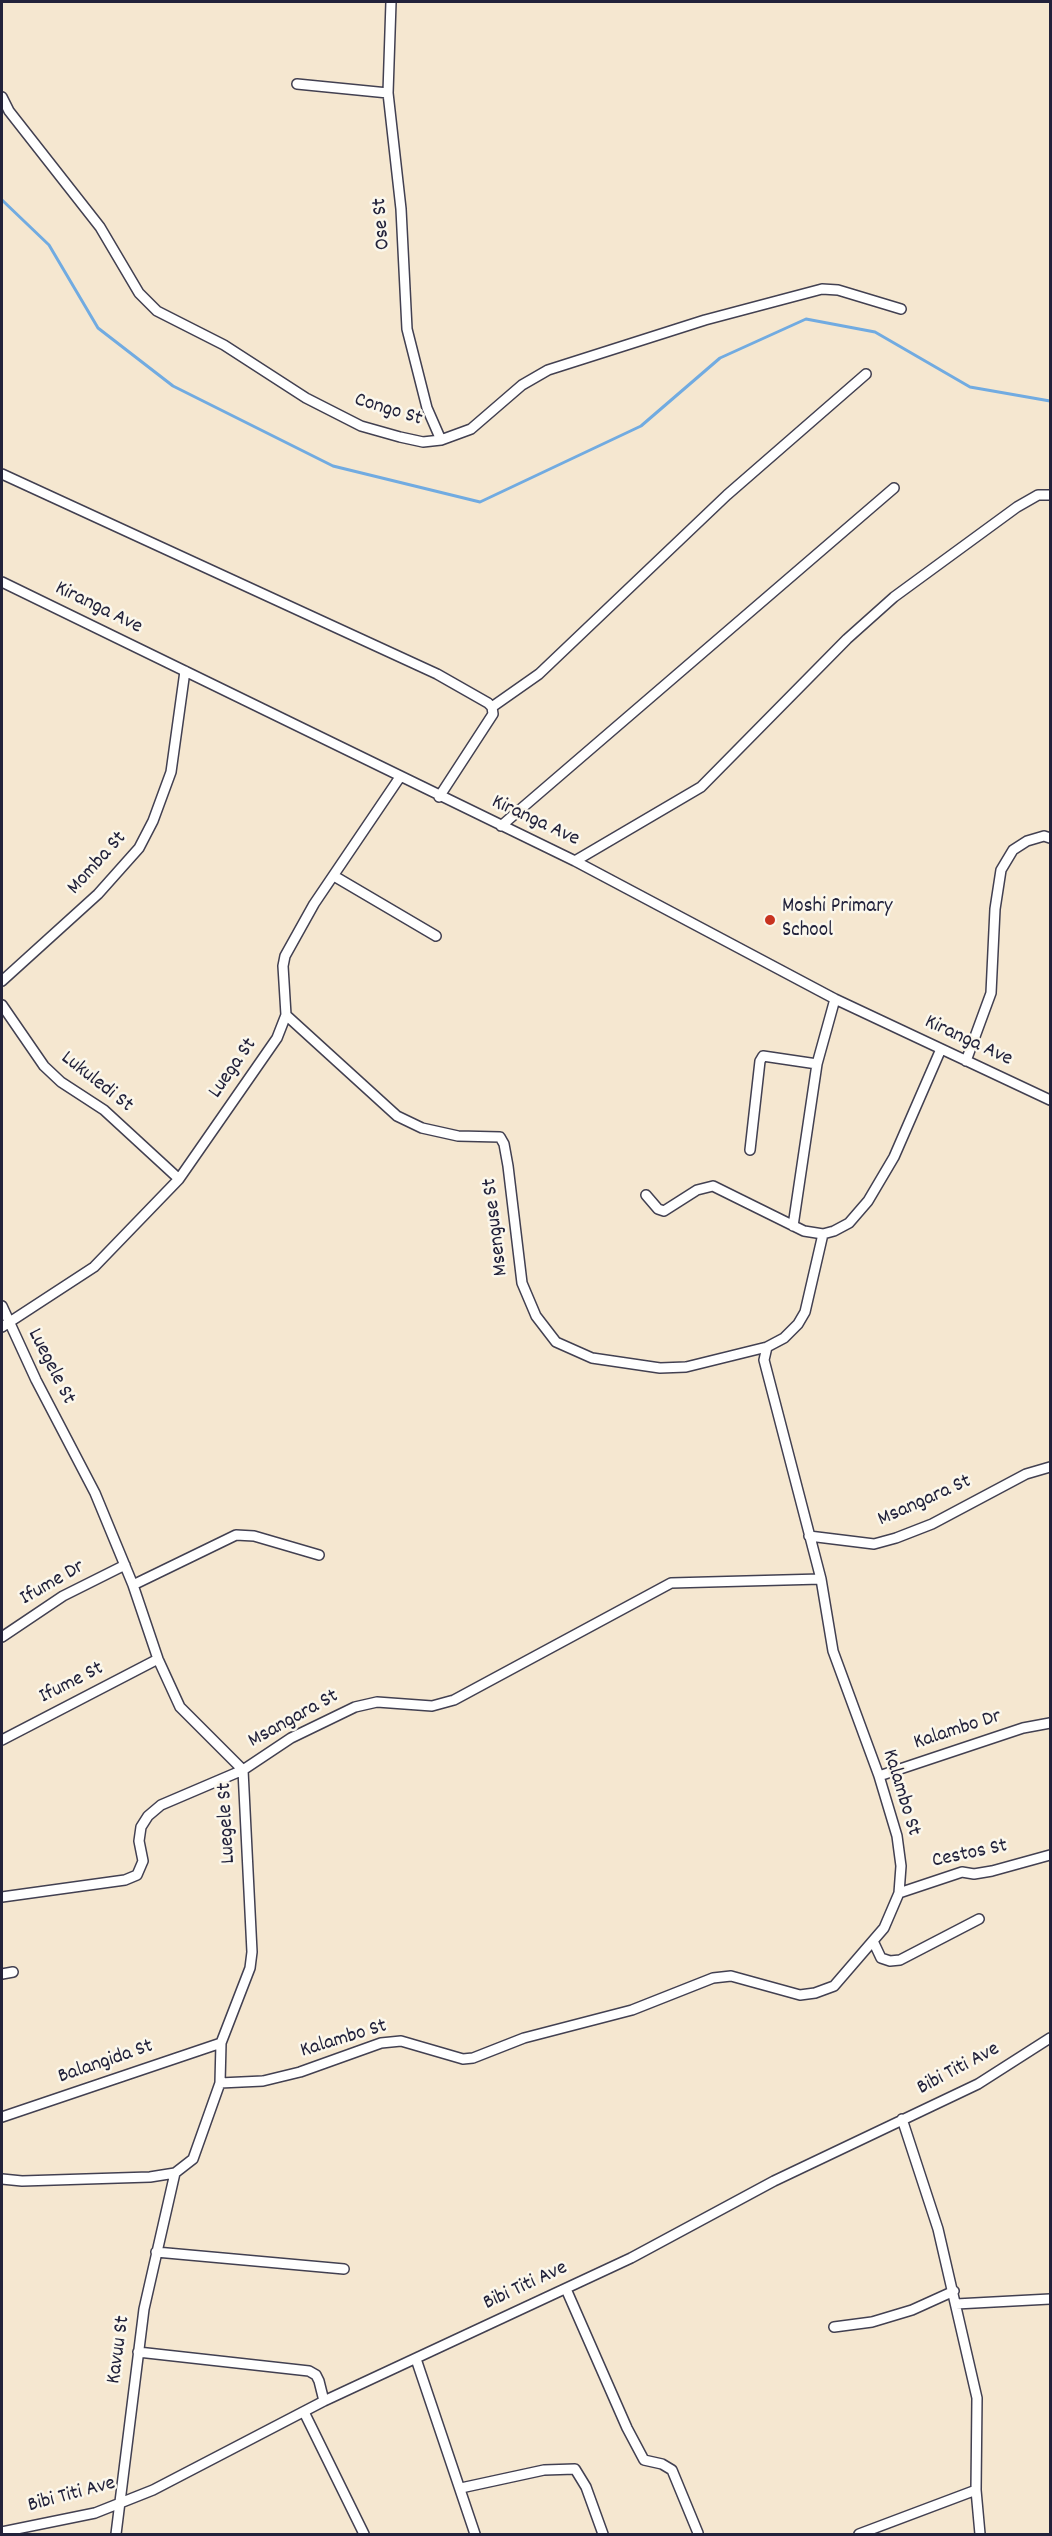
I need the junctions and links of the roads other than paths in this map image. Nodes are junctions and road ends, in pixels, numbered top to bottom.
1 (391, 2) edge
2 (297, 84) dead end
3 (388, 93) junction
4 (2, 97) edge
5 (901, 309) dead end
6 (866, 374) dead end
7 (441, 440) junction
8 (2, 474) edge
9 (894, 488) dead end
10 (1050, 495) edge
11 (2, 582) edge
12 (185, 671) junction
13 (492, 708) junction
14 (400, 777) junction
15 (439, 797) junction
16 (501, 826) junction
17 (1050, 837) edge
18 (575, 861) junction
19 (334, 876) junction
20 (436, 936) dead end
21 (2, 981) edge
22 (835, 999) junction
23 (2, 1005) edge
24 (286, 1015) junction
25 (941, 1049) junction
26 (966, 1061) junction
27 (817, 1064) junction
28 (1050, 1100) edge
29 (750, 1150) dead end
30 (179, 1179) junction
31 (646, 1195) dead end
32 (792, 1226) junction
33 (823, 1234) junction
34 (2, 1306) edge
35 (5, 1325) edge
36 (767, 1347) junction
37 (1050, 1467) edge
38 (809, 1536) junction
39 (320, 1555) dead end
40 (125, 1565) junction
41 (821, 1579) junction
42 (133, 1585) junction
43 (2, 1637) edge
44 (158, 1659) junction
45 (1050, 1723) edge
46 (2, 1740) edge
47 (243, 1770) junction
48 (879, 1776) junction
49 (1050, 1855) edge
50 (898, 1893) junction
51 (2, 1897) edge
52 (979, 1919) dead end
53 (873, 1941) junction
54 (14, 1972) dead end
55 (2, 1974) edge
56 (1050, 2038) edge
57 (221, 2043) junction
58 (220, 2083) junction
59 (2, 2117) edge
60 (902, 2120) junction
61 (175, 2173) junction
62 (2, 2179) edge
63 (156, 2252) junction
64 (344, 2269) dead end
65 (566, 2289) junction
66 (954, 2291) junction
67 (1050, 2299) edge
68 (956, 2304) junction
69 (834, 2327) dead end
70 (138, 2352) junction
71 (416, 2359) junction
72 (324, 2402) junction
73 (304, 2412) junction
74 (461, 2488) junction
75 (976, 2490) junction
76 (118, 2504) junction
77 (2, 2532) edge
78 (698, 2533) dead end
79 (116, 2535) edge
80 (364, 2535) edge
81 (475, 2535) edge
82 (603, 2535) edge
83 (859, 2535) edge
84 (980, 2535) edge

1 - 3 street, Ose St
2 - 3 street
3 - 7 street, Ose St
4 - 7 street, Congo St
5 - 7 street, Congo St
6 - 13 street
8 - 13 street
9 - 16 street
10 - 18 street
11 - 12 street, Kiranga Ave
12 - 14 street, Kiranga Ave
12 - 21 street, Momba St
13 - 15 street
14 - 15 street, Kiranga Ave
14 - 19 street, Luega St
15 - 16 street, Kiranga Ave
16 - 18 street, Kiranga Ave
17 - 26 street
18 - 22 street, Kiranga Ave
19 - 20 street
19 - 24 street, Luega St
22 - 25 street, Kiranga Ave
22 - 27 street
23 - 30 street, Lukuledi St
24 - 30 street, Luega St
24 - 36 street, Msenguse St
25 - 26 street, Kiranga Ave
25 - 33 street
26 - 28 street, Kiranga Ave
27 - 29 street
27 - 32 street
30 - 35 street, Luega St
31 - 32 street
32 - 33 street
33 - 36 street
34 - 35 street, Luegele St
35 - 40 street, Luegele St
36 - 38 street, Kalambo St
37 - 38 street, Msangara St
38 - 41 street, Kalambo St
39 - 42 street
40 - 42 street, Luegele St
40 - 43 street, Ifume Dr
41 - 47 street, Msangara St
41 - 48 street, Kalambo St
42 - 44 street, Luegele St
44 - 46 street, Ifume St
44 - 47 street, Luegele St
45 - 48 street, Kalambo Dr
47 - 51 street, Msangara St
47 - 57 street, Luegele St
48 - 50 street, Kalambo St
49 - 50 street, Cestos St
50 - 53 street, Kalambo St
52 - 53 street
53 - 58 street, Kalambo St
54 - 55 street
56 - 60 street, Bibi Titi Ave
57 - 58 street, Luegele St
57 - 59 street, Balangida St
58 - 61 street, Luegele St
60 - 65 street, Bibi Titi Ave
60 - 66 street
61 - 62 street
61 - 63 street, Kavuu St
63 - 64 street
63 - 70 street, Kavuu St
65 - 71 street, Bibi Titi Ave
65 - 78 street
66 - 68 street
66 - 69 street
67 - 68 street
68 - 75 street
70 - 72 street
70 - 76 street, Kavuu St
71 - 72 street, Bibi Titi Ave
71 - 74 street
72 - 73 street, Bibi Titi Ave
73 - 76 street, Bibi Titi Ave
73 - 80 street
74 - 81 street
74 - 82 street
75 - 83 street
75 - 84 street
76 - 77 street, Bibi Titi Ave
76 - 79 street, Kavuu St

